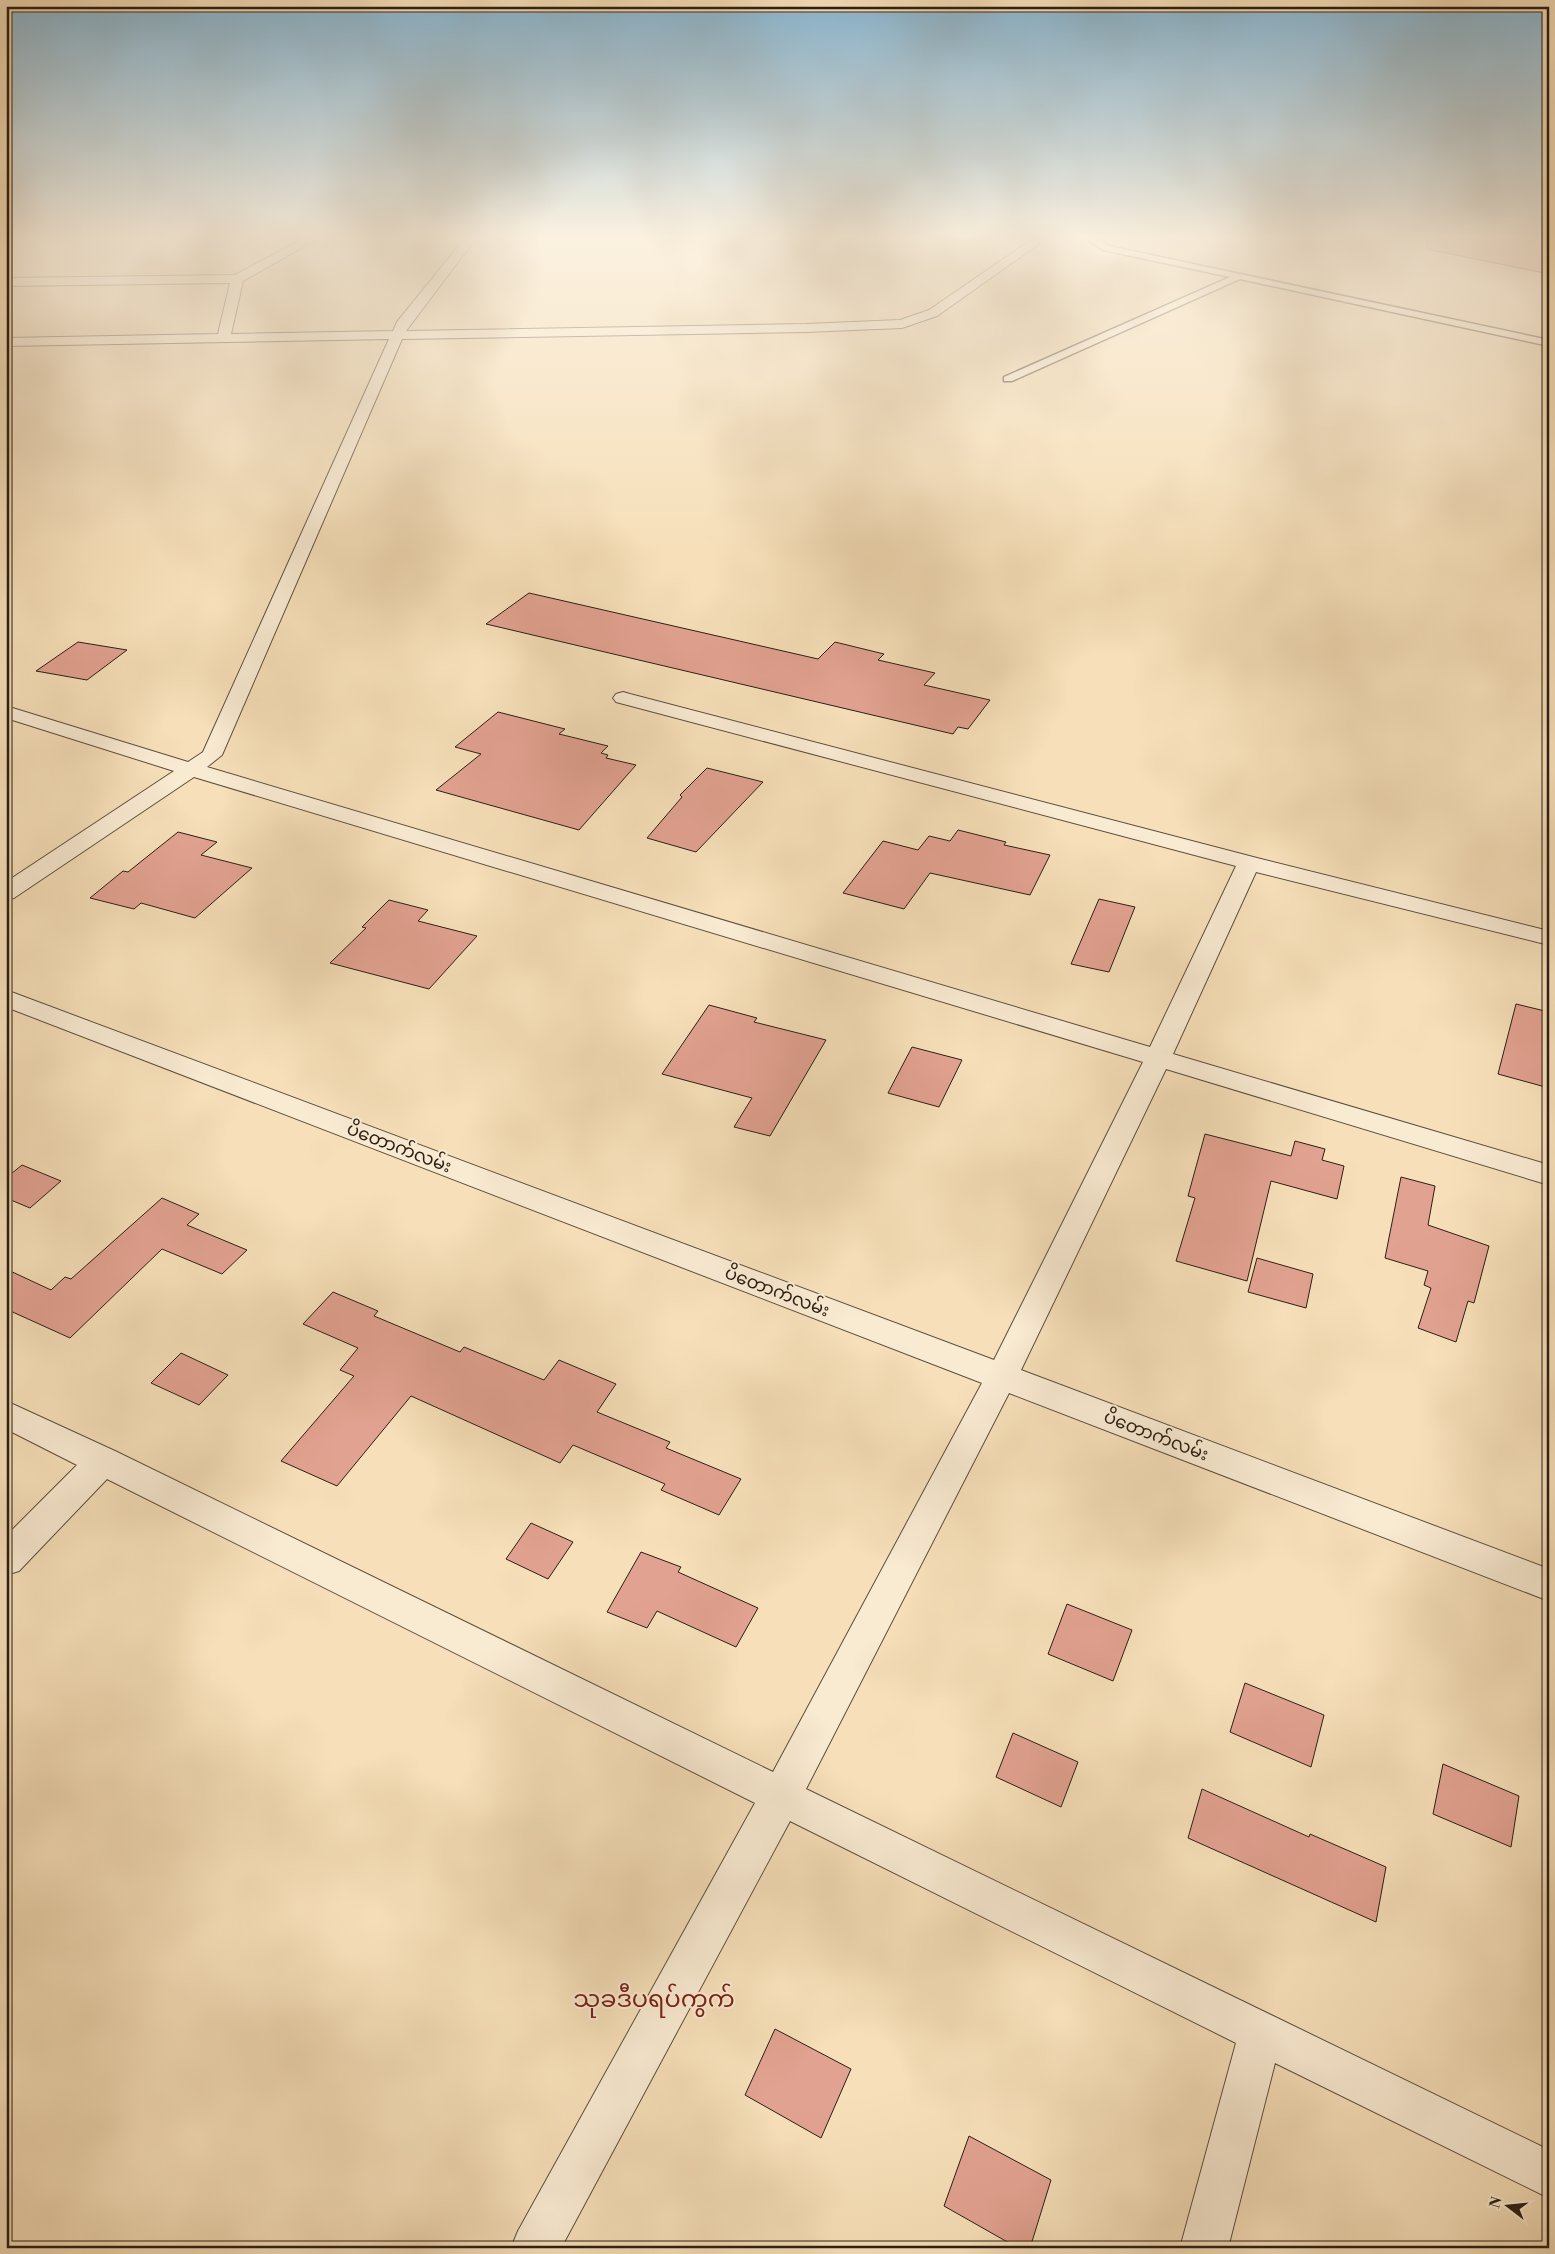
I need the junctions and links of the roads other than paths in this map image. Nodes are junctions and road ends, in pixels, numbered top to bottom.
1 (159, 339) edge
2 (395, 339) edge
3 (1098, 339) edge
4 (1531, 339) edge
5 (6, 342) edge
6 (1549, 343) edge
7 (1008, 379) dead end
8 (623, 698) dead end
9 (6, 712) edge
10 (190, 770) junction
11 (1249, 863) junction
12 (6, 893) edge
13 (1549, 938) edge
14 (6, 998) edge
15 (1159, 1057) junction
16 (1549, 1175) edge
17 (1001, 1378) junction
18 (6, 1414) edge
19 (103, 1461) junction
20 (6, 1560) edge
21 (1549, 1584) edge
22 (782, 1796) junction
23 (1261, 2033) junction
24 (1549, 2175) edge
25 (535, 2248) edge
26 (1204, 2248) edge

1 - 5 street
2 - 10 street
3 - 7 lane
4 - 6 lane
8 - 11 street
9 - 10 street
10 - 12 street
10 - 15 street
11 - 13 street
11 - 15 street
14 - 17 street, ပိတောက်လမ်း
15 - 16 street
15 - 17 street
17 - 21 street, ပိတောက်လမ်း
17 - 22 street
18 - 19 street
19 - 20 street
19 - 22 street
22 - 23 street
22 - 25 street
23 - 24 street
23 - 26 street

